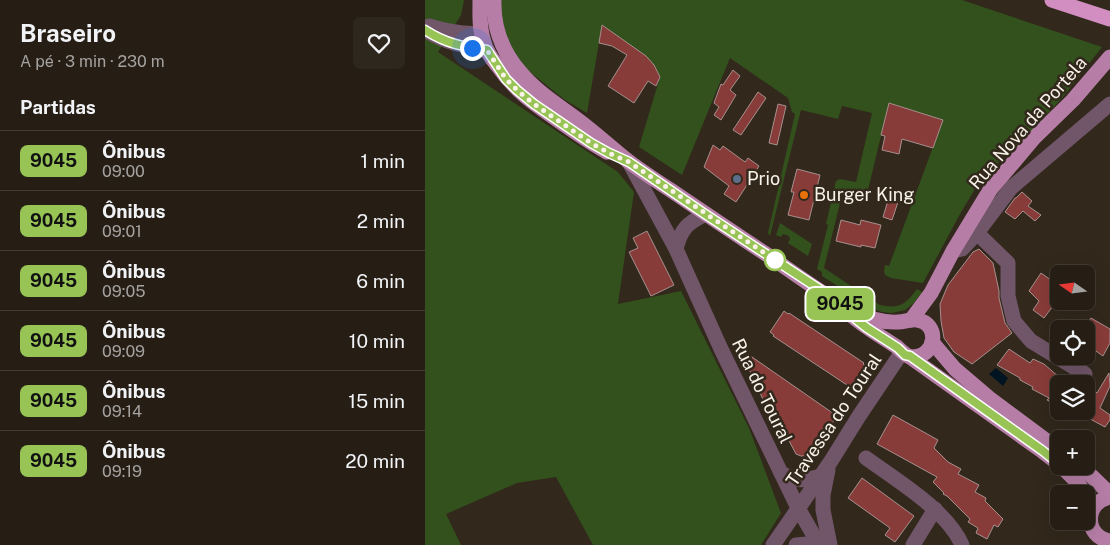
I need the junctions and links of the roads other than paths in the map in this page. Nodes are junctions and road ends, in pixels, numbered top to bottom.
1 (480, 0) edge
2 (494, 0) edge
3 (1052, 0) edge
4 (1068, 0) edge
5 (1110, 19) edge
6 (425, 24) edge
7 (425, 30) edge
8 (488, 41) junction
9 (1108, 59) edge
10 (1110, 104) edge
11 (629, 162) junction
12 (705, 214) junction
13 (977, 233) junction
14 (676, 249) junction
15 (953, 251) junction
16 (931, 293) junction
17 (839, 302) junction
18 (907, 321) junction
19 (931, 335) junction
20 (903, 352) junction
21 (1085, 374) dead end
22 (1050, 443) edge
23 (1050, 457) edge
24 (866, 458) dead end
25 (831, 461) junction
26 (781, 473) junction
27 (1070, 475) edge
28 (1090, 475) edge
29 (821, 476) junction
30 (1079, 485) edge
31 (1110, 496) edge
32 (1095, 500) edge
33 (798, 508) junction
34 (935, 509) junction
35 (1092, 530) edge
36 (1094, 530) edge
37 (823, 544) edge
38 (1110, 544) edge
39 (773, 545) edge
40 (795, 545) edge
41 (913, 545) edge
42 (961, 545) edge
43 (1094, 545) edge

1 - 8 main road
2 - 8 main road
3 - 5 highway
4 - 5 highway
6 - 8 street
7 - 8 street
8 - 11 main road
8 - 11 main road
9 - 15 main road, Rua Nova da Portela
10 - 13 street
11 - 12 main road
11 - 14 street, Rua do Toural
12 - 14 street
12 - 17 main road
13 - 15 street
13 - 21 street
14 - 26 street, Rua do Toural
15 - 16 main road, Rua Nova da Portela
16 - 18 main road, Rua Nova da Portela
16 - 19 main road, Rua Nova da Portela
17 - 18 main road
17 - 20 main road
18 - 19 main road
18 - 20 main road
19 - 20 main road
19 - 22 main road
20 - 23 main road
20 - 25 street, Travessa do Toural
24 - 34 street
25 - 29 street, Travessa do Toural
25 - 37 street
26 - 29 street
26 - 33 street, Rua do Toural
27 - 30 main road
28 - 31 main road
29 - 33 street, Travessa do Toural
31 - 32 main road
33 - 37 street, Rua do Toural
33 - 39 street, Travessa do Toural
34 - 41 street
34 - 42 street
35 - 43 main road
36 - 38 main road
37 - 40 street

